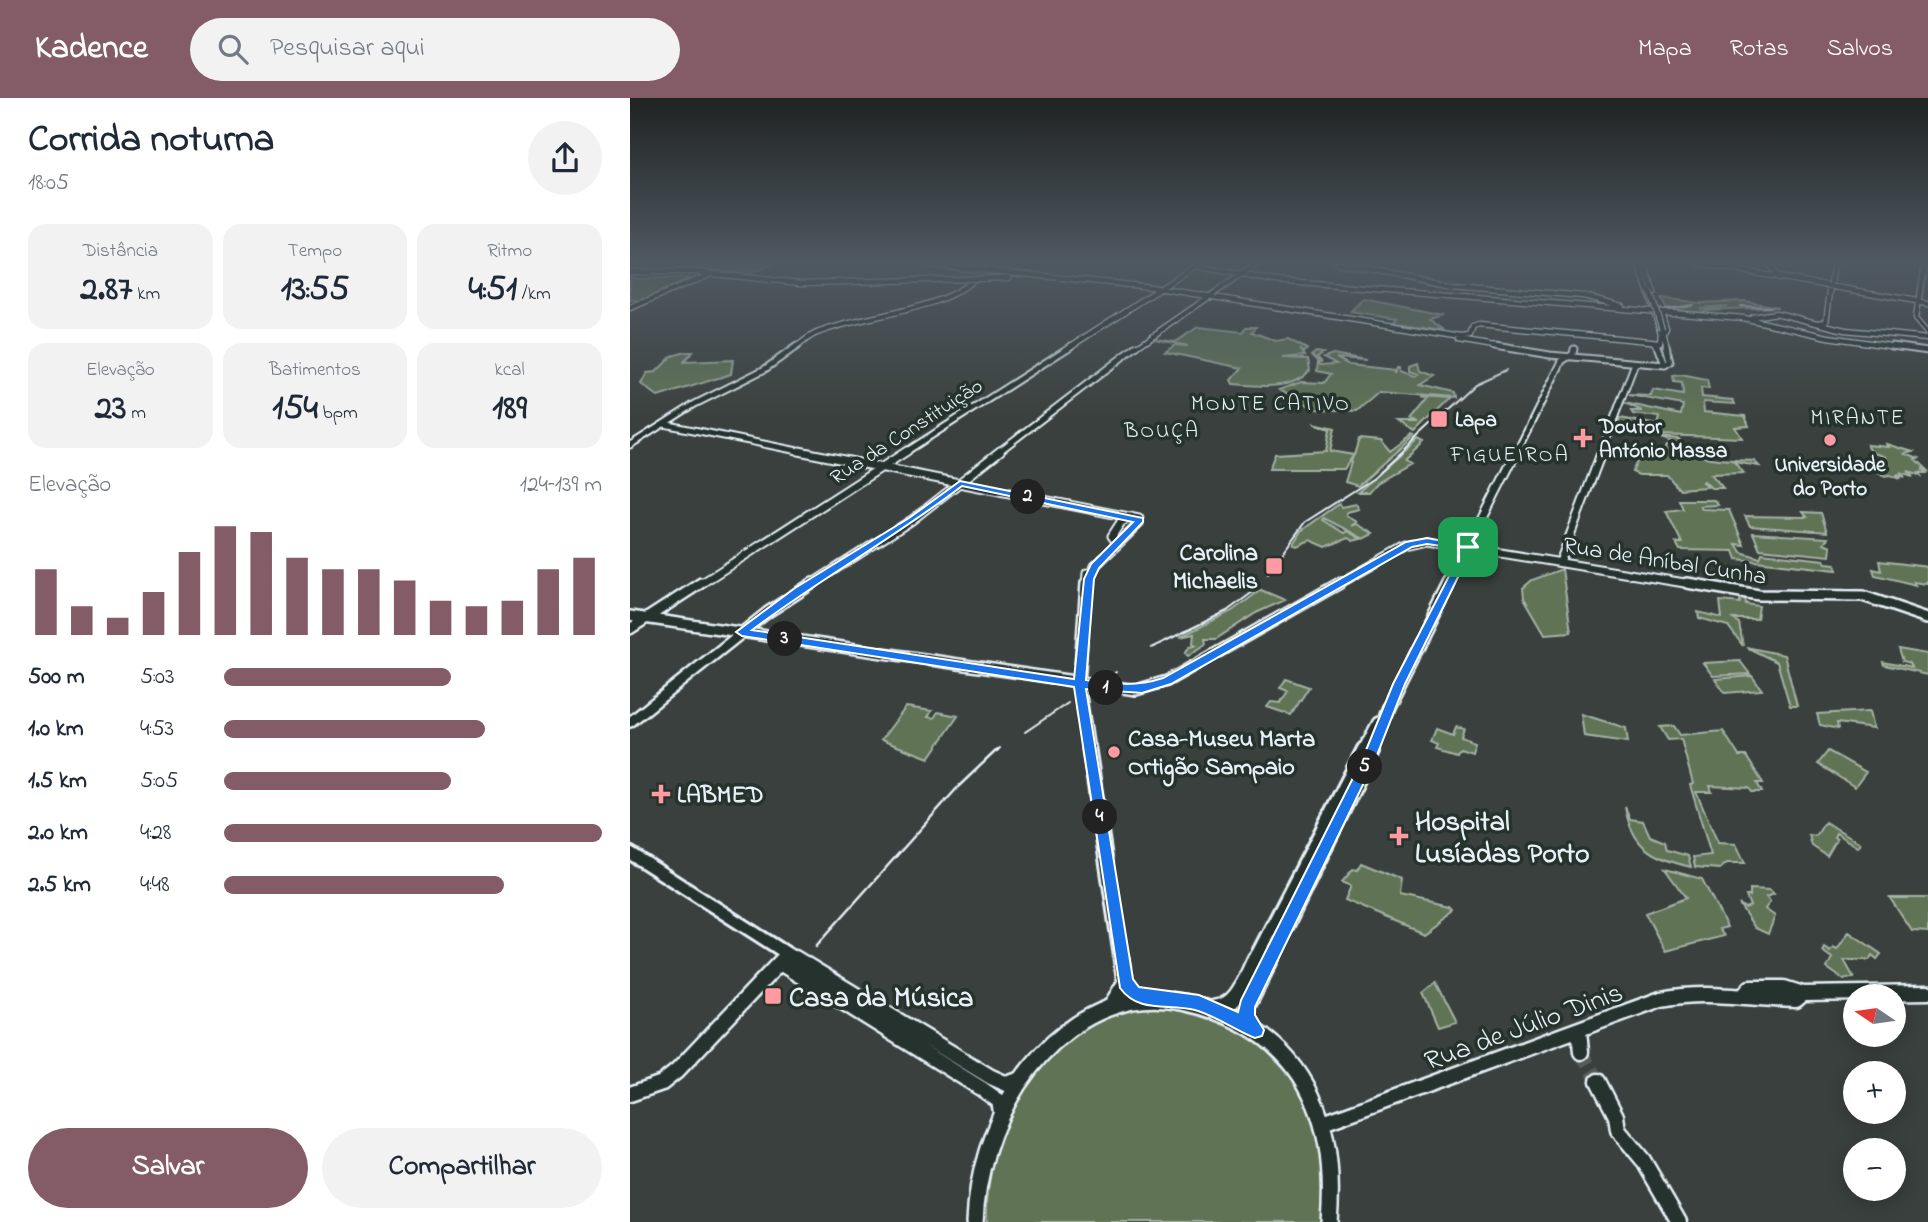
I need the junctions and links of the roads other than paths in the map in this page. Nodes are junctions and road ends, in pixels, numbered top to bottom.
1 (881, 315) edge
2 (1118, 315) edge
3 (1179, 315) edge
4 (1339, 315) edge
5 (1657, 315) edge
6 (1659, 315) edge
7 (1707, 315) edge
8 (1758, 315) edge
9 (1766, 315) edge
10 (1788, 315) edge
11 (1827, 315) edge
12 (1916, 315) edge
13 (1743, 318) junction
14 (1760, 321) junction
15 (1817, 323) junction
16 (1420, 329) junction
17 (1662, 332) junction
18 (1928, 332) edge
19 (1449, 336) junction
20 (1583, 336) junction
21 (1928, 338) edge
22 (1658, 342) junction
23 (1574, 349) junction
24 (1928, 351) edge
25 (1564, 359) junction
26 (1588, 359) junction
27 (1636, 363) junction
28 (1665, 365) junction
29 (664, 424) junction
30 (630, 446) edge
31 (882, 467) junction
32 (960, 483) junction
33 (1132, 517) joint
34 (1120, 519) junction
35 (1119, 540) junction
36 (1468, 547) junction
37 (1560, 562) junction
38 (630, 616) edge
39 (1928, 618) edge
40 (646, 619) junction
41 (630, 629) edge
42 (742, 632) junction
43 (1079, 684) junction
44 (1399, 684) joint
45 (1387, 708) joint
46 (630, 722) edge
47 (1369, 747) junction
48 (630, 853) edge
49 (784, 959) junction
50 (1125, 982) junction
51 (1928, 992) edge
52 (1146, 998) junction
53 (1110, 1007) junction
54 (1211, 1007) junction
55 (1255, 1030) junction
56 (1579, 1030) junction
57 (1581, 1052) tunnel mouth
58 (1023, 1077) junction
59 (1598, 1081) tunnel mouth
60 (630, 1094) edge
61 (1001, 1114) junction
62 (1323, 1124) junction
63 (975, 1222) edge
64 (1329, 1222) edge
65 (1679, 1222) edge

1 - 29 main road
2 - 31 main road, Rua da Constituição
3 - 32 main road
4 - 16 main road
5 - 17 main road, bridge
6 - 17 main road
7 - 13 main road
8 - 13 main road
9 - 14 main road
10 - 15 main road
11 - 15 main road
12 - 18 main road
13 - 14 main road
14 - 24 main road
15 - 21 main road
16 - 19 main road
16 - 19 main road
17 - 22 main road
19 - 20 main road
19 - 25 main road
20 - 22 main road
20 - 23 main road
22 - 28 main road
22 - 28 main road
23 - 25 main road
23 - 26 main road
25 - 26 main road
25 - 36 main road
26 - 27 main road
27 - 28 main road
27 - 37 main road
29 - 30 main road
29 - 31 main road
31 - 32 main road
31 - 40 main road, Rua da Constituição
32 - 34 main road
32 - 42 main road
33 - 34 main road
33 - 35 main road
34 - 35 main road
35 - 43 main road
36 - 37 main road, Rua de Aníbal Cunha
36 - 43 main road, Rua de Aníbal Cunha
36 - 44 main road
37 - 39 main road, Rua de Aníbal Cunha
38 - 40 main road, Rua de Aníbal Cunha
40 - 41 main road, Rua da Constituição
40 - 42 main road, Rua de Aníbal Cunha
42 - 43 main road, Rua de Aníbal Cunha
42 - 46 main road
43 - 50 main road
44 - 45 main road
45 - 47 main road
47 - 54 main road
47 - 55 main road
48 - 49 main road
49 - 58 main road
49 - 60 main road
49 - 61 main road
50 - 52 main road
50 - 53 main road
51 - 56 main road, Rua de Júlio Dinis
52 - 53 main road
52 - 54 main road
53 - 58 main road
54 - 55 main road
55 - 62 main road
56 - 57 main road
56 - 62 main road, Rua de Júlio Dinis
58 - 61 main road
59 - 65 main road
61 - 63 main road
62 - 64 main road

